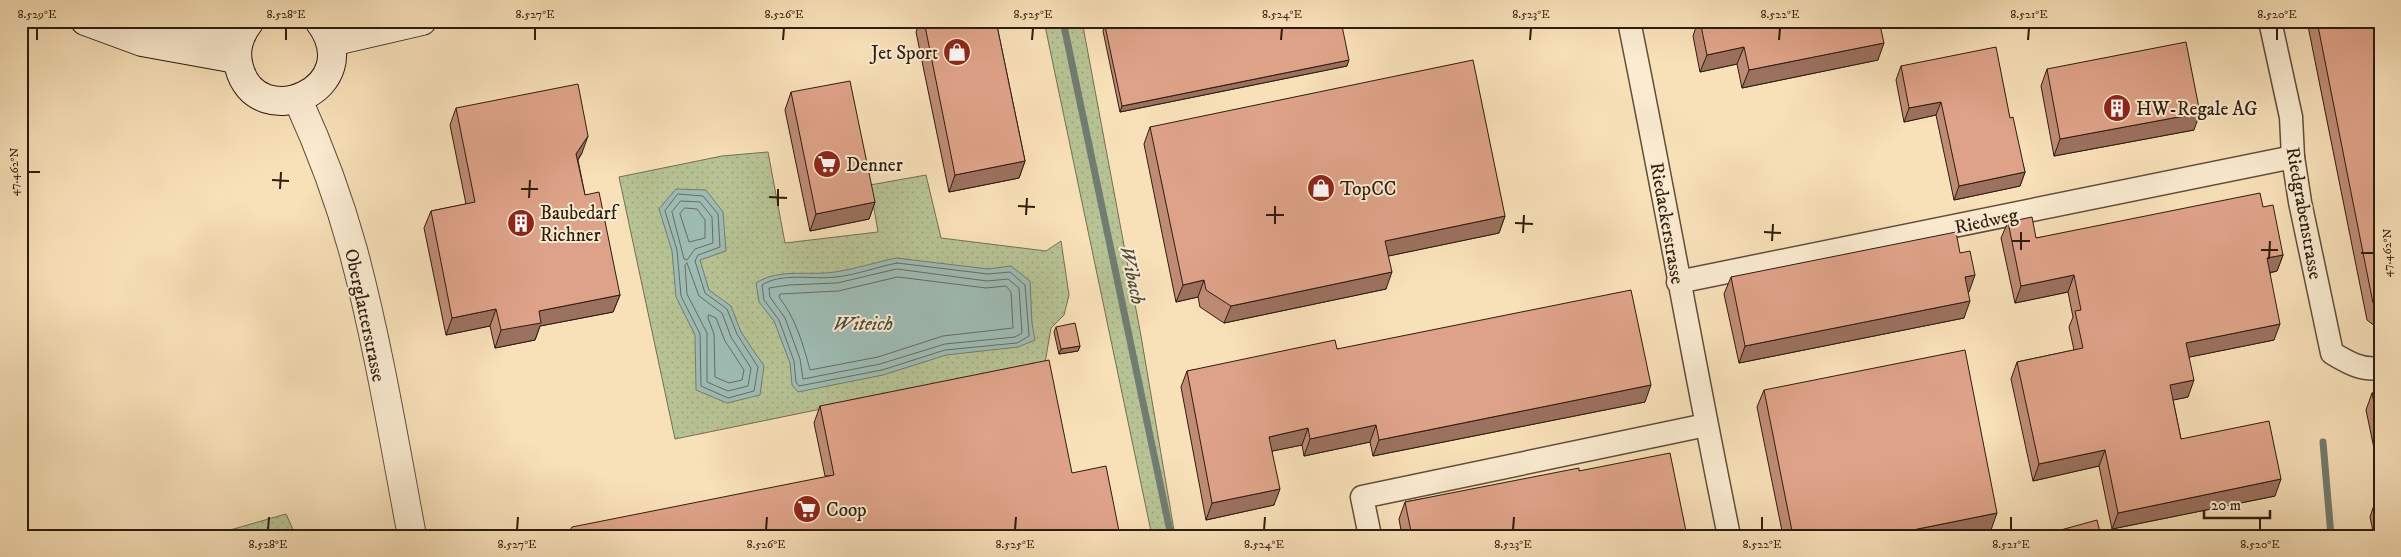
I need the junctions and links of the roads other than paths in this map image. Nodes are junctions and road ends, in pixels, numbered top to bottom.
1 (84, 21) edge
2 (156, 21) edge
3 (422, 21) edge
4 (1629, 21) edge
5 (2270, 21) edge
6 (246, 26) edge
7 (325, 32) edge
8 (236, 59) junction
9 (298, 100) junction
10 (2293, 157) junction
11 (1678, 282) junction
12 (2380, 368) edge
13 (1706, 425) junction
14 (412, 536) edge
15 (1370, 536) edge
16 (1730, 536) edge

1 - 8 main road
2 - 6 main road
3 - 7 main road
4 - 11 street, Riedackerstrasse
5 - 10 street, Riedgrabenstrasse
6 - 8 main road
7 - 9 main road
8 - 9 main road
9 - 14 main road, Oberglatterstrasse
10 - 11 street, Riedweg
10 - 12 street, Riedgrabenstrasse
11 - 13 street, Riedackerstrasse
13 - 15 street
13 - 16 street, Riedackerstrasse

